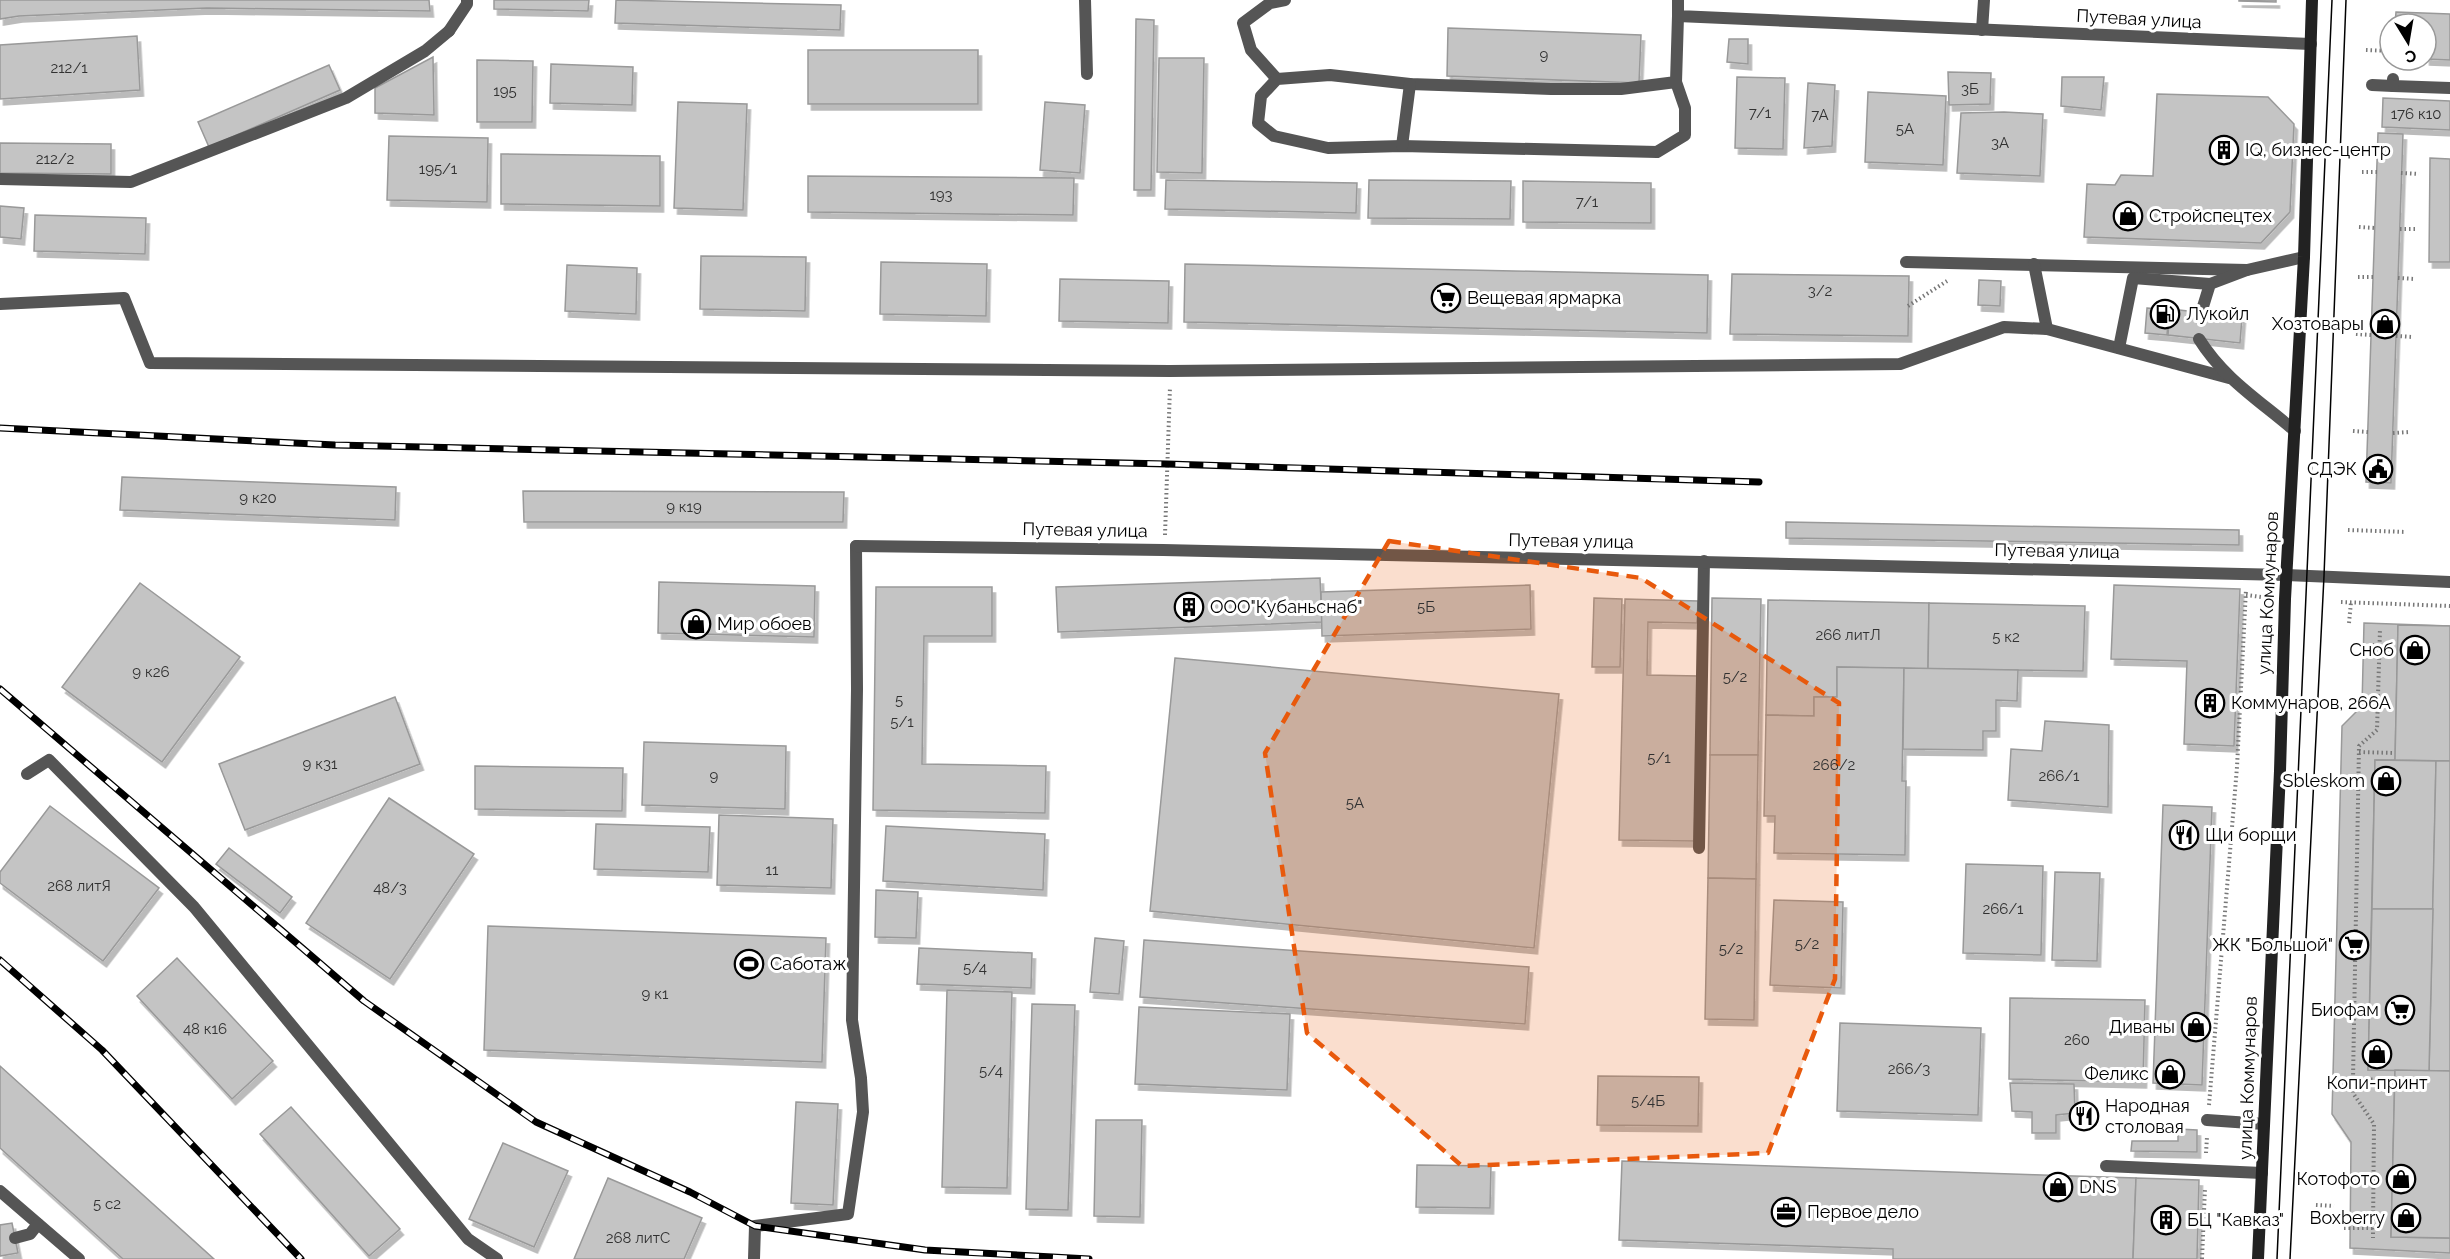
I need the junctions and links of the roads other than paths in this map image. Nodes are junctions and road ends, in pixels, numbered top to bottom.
1 (467, 0) edge
2 (1086, 0) edge
3 (1285, 0) edge
4 (1678, 0) edge
5 (1984, 0) edge
6 (2312, 0) edge
7 (1678, 16) junction
8 (1982, 30) junction
9 (2311, 44) junction
10 (1087, 74) dead end
11 (1277, 80) junction
12 (1676, 82) junction
13 (1410, 84) junction
14 (2372, 85) dead end
15 (2450, 88) edge
16 (1402, 146) junction
17 (0, 179) edge
18 (2304, 257) junction
19 (1906, 262) dead end
20 (2034, 264) junction
21 (2247, 270) junction
22 (2210, 284) junction
23 (0, 304) edge
24 (2201, 313) dead end
25 (2047, 329) junction
26 (2199, 339) dead end
27 (2119, 348) junction
28 (2229, 378) junction
29 (2295, 431) junction
30 (1704, 561) junction
31 (2286, 575) junction
32 (2450, 582) edge
33 (27, 774) dead end
34 (1700, 848) dead end
35 (2207, 1120) road end
36 (2264, 1124) junction
37 (2106, 1166) dead end
38 (2262, 1173) junction
39 (0, 1191) edge
40 (38, 1224) junction
41 (15, 1238) dead end
42 (79, 1259) edge
43 (497, 1259) edge
44 (754, 1259) edge
45 (2258, 1259) edge

1 - 17 street
2 - 10 street
3 - 11 street
4 - 7 street
5 - 8 street
6 - 9 main road, улица Коммунаров
7 - 8 street, Путевая улица
7 - 12 street
8 - 9 street, Путевая улица
9 - 18 main road, улица Коммунаров
11 - 13 street
11 - 16 street
12 - 13 street
12 - 16 street
13 - 16 street
14 - 15 street
18 - 21 street
18 - 29 main road, улица Коммунаров
19 - 20 street
20 - 21 street
20 - 25 street
21 - 22 street
22 - 24 street
22 - 27 street
23 - 25 street
25 - 27 street
26 - 28 street
27 - 28 street
28 - 29 street
29 - 31 main road, улица Коммунаров
30 - 31 street, Путевая улица
30 - 34 street
30 - 44 street, Путевая улица
31 - 32 street, Путевая улица
31 - 36 main road, улица Коммунаров
33 - 43 street
35 - 36 street
36 - 38 main road, улица Коммунаров
37 - 38 street
38 - 45 main road, улица Коммунаров
39 - 40 street
40 - 41 street
40 - 42 street

